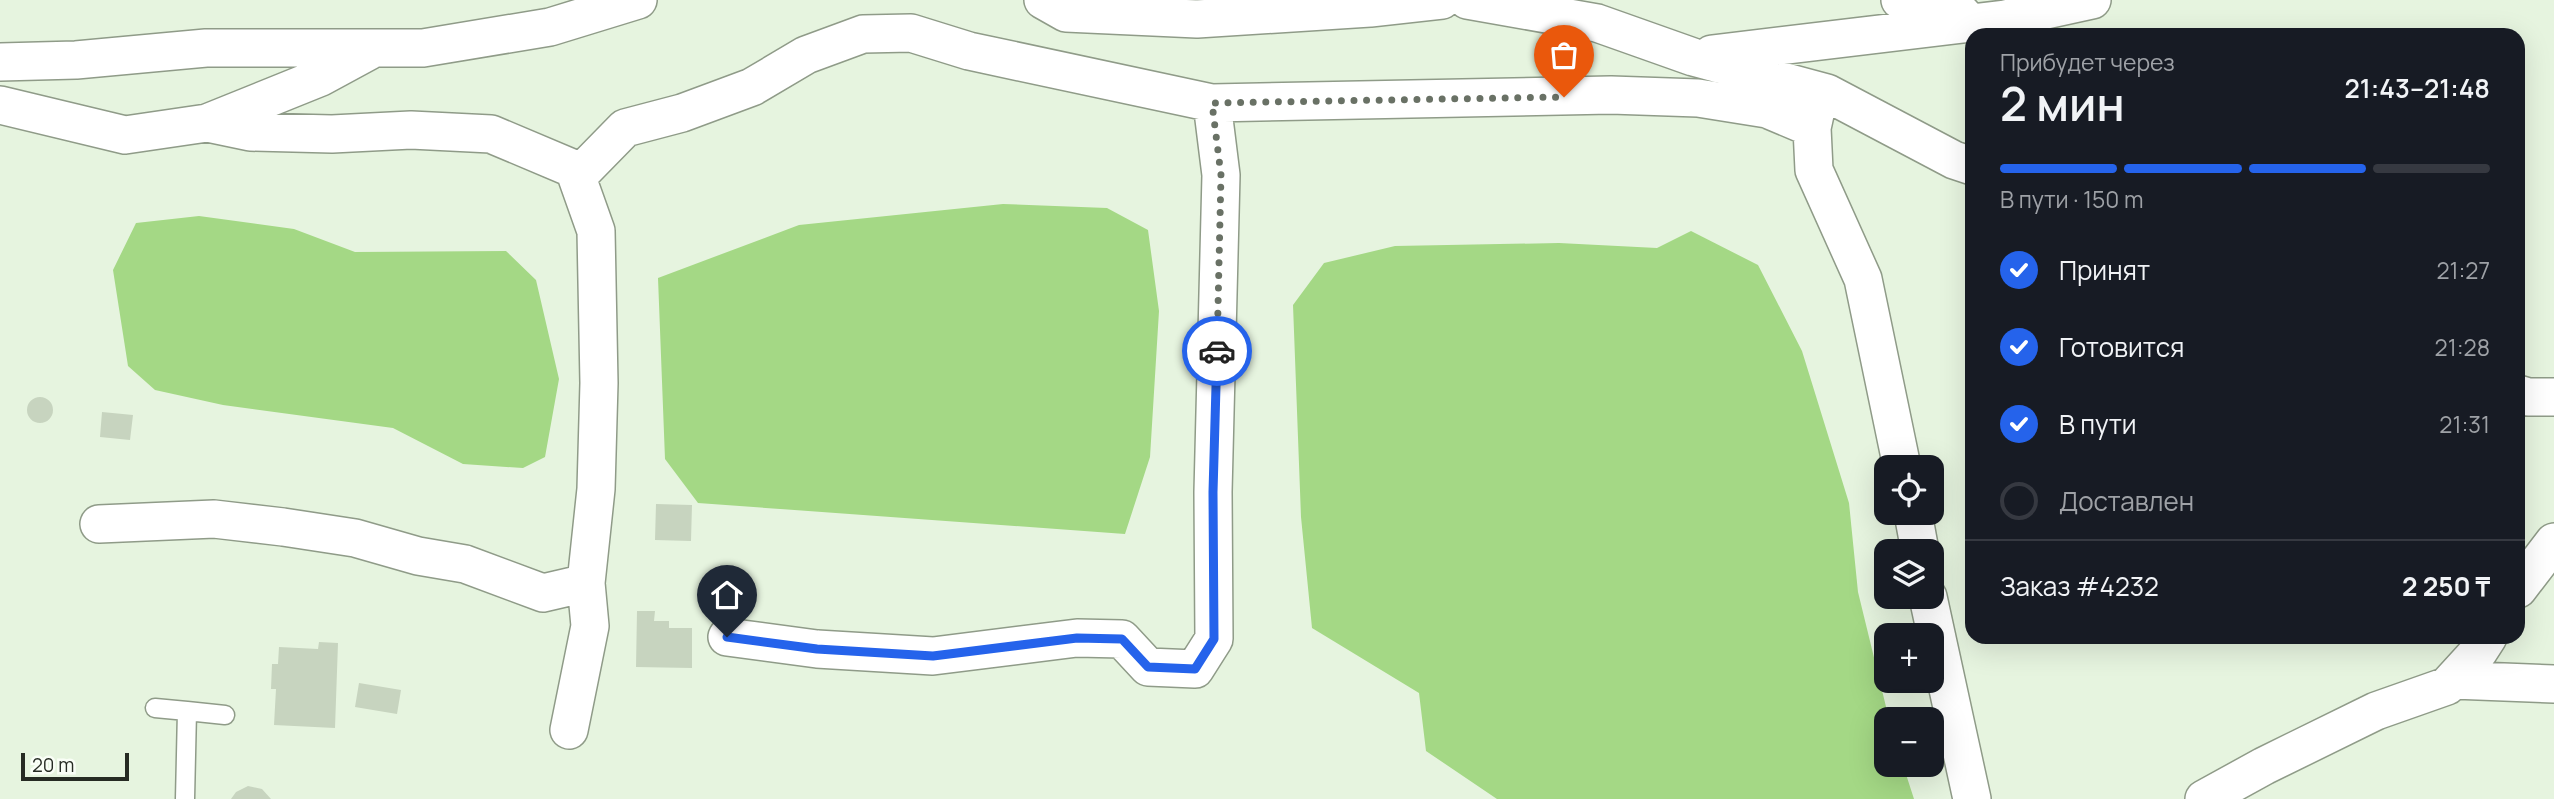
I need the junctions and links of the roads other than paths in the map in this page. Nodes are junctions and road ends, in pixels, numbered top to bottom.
1 (638, 0) edge
2 (1043, 0) edge
3 (1443, 0) edge
4 (1467, 0) edge
5 (1900, 0) edge
6 (2092, 0) edge
7 (2004, 19) junction
8 (373, 48) junction
9 (1693, 57) junction
10 (0, 62) edge
11 (1820, 91) junction
12 (1212, 103) junction
13 (0, 105) edge
14 (207, 123) junction
15 (1812, 128) junction
16 (1965, 164) edge
17 (577, 177) junction
18 (2525, 396) edge
19 (2554, 397) edge
20 (1900, 455) edge
21 (99, 524) dead end
22 (2554, 542) edge
23 (2525, 580) edge
24 (586, 583) junction
25 (1931, 609) edge
26 (727, 637) dead end
27 (2482, 644) edge
28 (2453, 680) junction
29 (2554, 684) edge
30 (155, 708) dead end
31 (187, 710) junction
32 (225, 715) dead end
33 (569, 730) dead end
34 (185, 799) edge
35 (1972, 799) edge
36 (2204, 799) edge

1 - 8 street
2 - 3 street
4 - 9 street
5 - 7 street
6 - 7 street
7 - 9 street
8 - 10 street
8 - 14 street
9 - 11 street
11 - 15 street
11 - 16 street
12 - 15 street
12 - 17 street
12 - 26 street
13 - 14 street
14 - 17 street
15 - 20 street
17 - 24 street
18 - 19 street
21 - 24 street
22 - 23 street
24 - 33 street
25 - 35 street
27 - 28 street
28 - 29 street
28 - 36 street
30 - 31 lane
31 - 32 lane
31 - 34 lane

